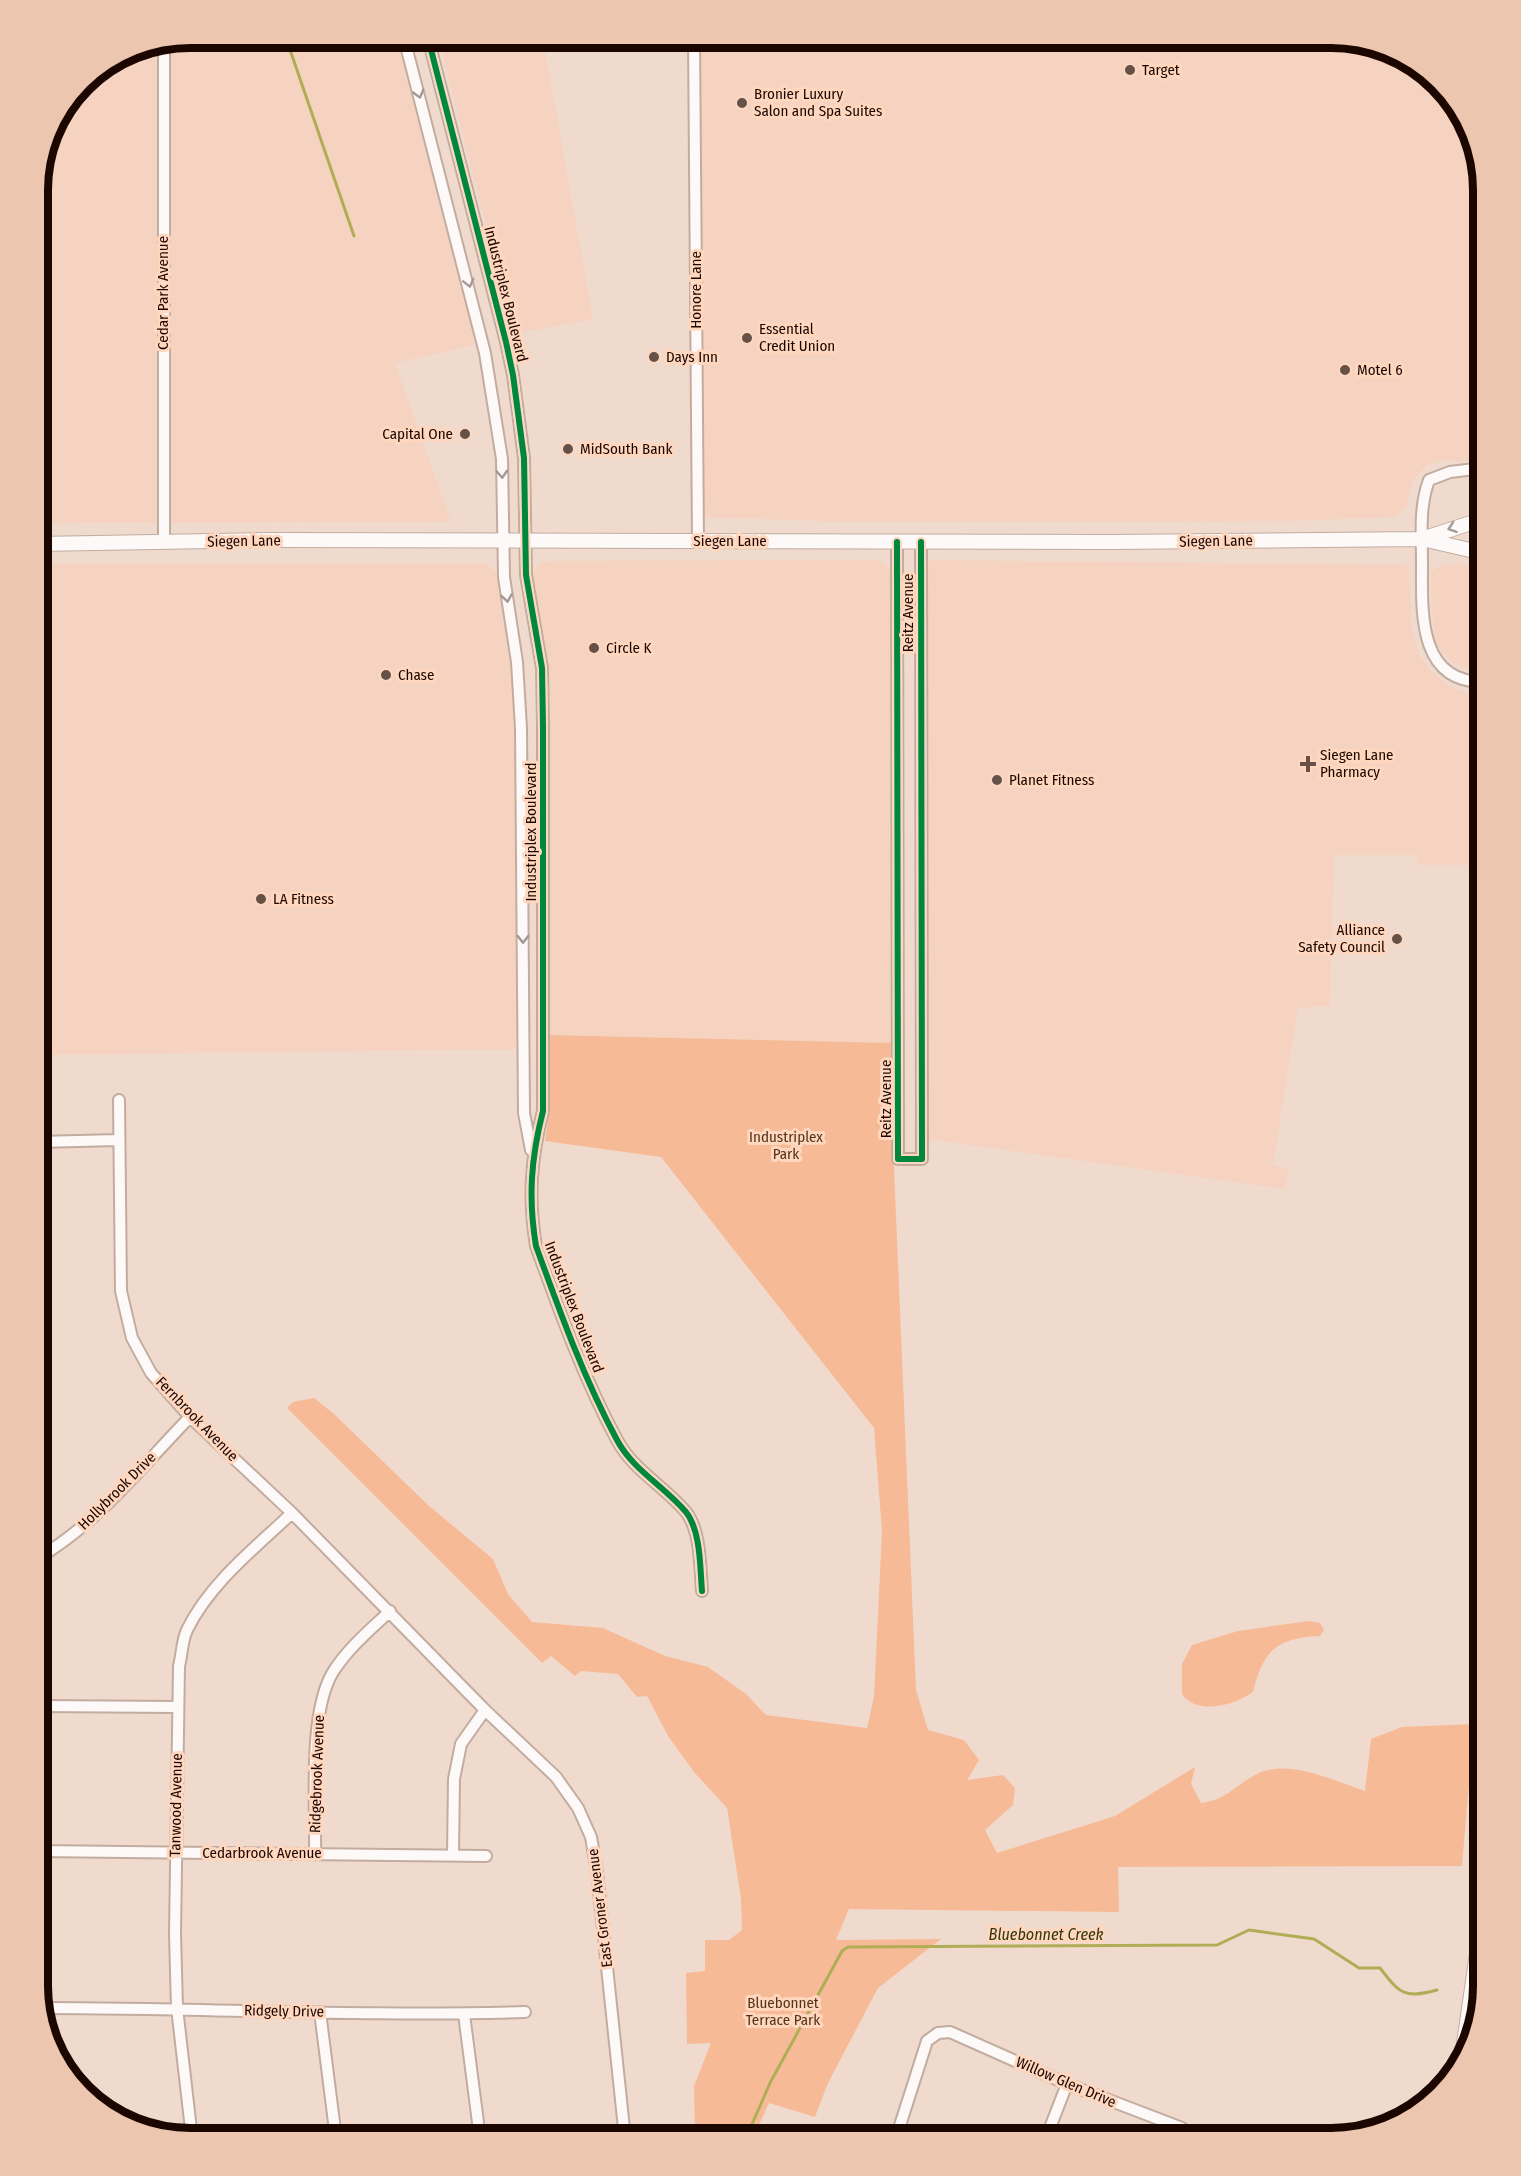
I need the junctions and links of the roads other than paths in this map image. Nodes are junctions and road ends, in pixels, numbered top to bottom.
1 (407, 48) edge
2 (431, 48) edge
3 (694, 48) edge
4 (164, 51) edge
5 (1473, 469) edge
6 (1473, 523) edge
7 (1422, 539) junction
8 (505, 540) junction
9 (525, 540) junction
10 (698, 541) junction
11 (897, 542) junction
12 (921, 542) junction
13 (164, 543) junction
14 (48, 544) edge
15 (1473, 551) edge
16 (1473, 682) edge
17 (119, 1100) dead end
18 (118, 1140) junction
19 (48, 1142) edge
20 (532, 1156) junction
21 (190, 1417) junction
22 (292, 1513) junction
23 (48, 1552) edge
24 (702, 1591) dead end
25 (390, 1611) junction
26 (48, 1706) edge
27 (177, 1707) junction
28 (485, 1710) junction
29 (48, 1851) edge
30 (176, 1853) junction
31 (315, 1854) junction
32 (453, 1854) junction
33 (486, 1856) dead end
34 (1473, 1985) edge
35 (50, 2008) edge
36 (177, 2008) junction
37 (320, 2012) junction
38 (525, 2012) dead end
39 (464, 2014) junction
40 (1467, 2026) edge
41 (1067, 2084) junction
42 (191, 2128) edge
43 (335, 2128) edge
44 (479, 2128) edge
45 (624, 2128) edge
46 (899, 2128) edge
47 (1050, 2128) edge
48 (1182, 2128) edge

1 -> 8 street, Industriplex Boulevard
2 - 9 street, Industriplex Boulevard
3 - 10 street, Honore Lane
4 - 13 street, Cedar Park Avenue
5 - 7 street
6 -> 7 main road, Siegen Lane
7 - 12 main road, Siegen Lane
7 - 15 main road, Siegen Lane
7 - 16 street
8 - 9 main road, Siegen Lane
8 - 13 main road, Siegen Lane
8 -> 20 street, Industriplex Boulevard
9 - 10 main road, Siegen Lane
9 - 20 street, Industriplex Boulevard
10 - 11 main road, Siegen Lane
11 - 12 main road, Siegen Lane
11 - 12 street, Reitz Avenue
13 - 14 main road, Siegen Lane
17 - 18 street, Fernbrook Avenue
18 - 19 street
18 - 21 street, Fernbrook Avenue
20 - 24 street, Industriplex Boulevard
21 - 22 street, Fernbrook Avenue
21 - 23 street, Hollybrook Drive
22 - 25 street, Fernbrook Avenue
22 - 27 street, Tanwood Avenue
25 - 28 street, East Groner Avenue
25 - 31 street, Ridgebrook Avenue
26 - 27 street
27 - 30 street, Tanwood Avenue
28 - 32 street
28 - 45 street, East Groner Avenue
29 - 30 street, Cedarbrook Avenue
30 - 31 street, Cedarbrook Avenue
30 - 36 street, Tanwood Avenue
31 - 32 street, Cedarbrook Avenue
32 - 33 street, Cedarbrook Avenue
34 - 40 main road
35 - 36 street, Ridgely Drive
36 - 37 street, Ridgely Drive
36 - 42 street, Tanwood Avenue
37 - 39 street, Ridgely Drive
37 - 43 street
38 - 39 street, Ridgely Drive
39 - 44 street
41 - 46 street, Willow Glen Drive
41 - 47 street
41 - 48 street, Willow Glen Drive

